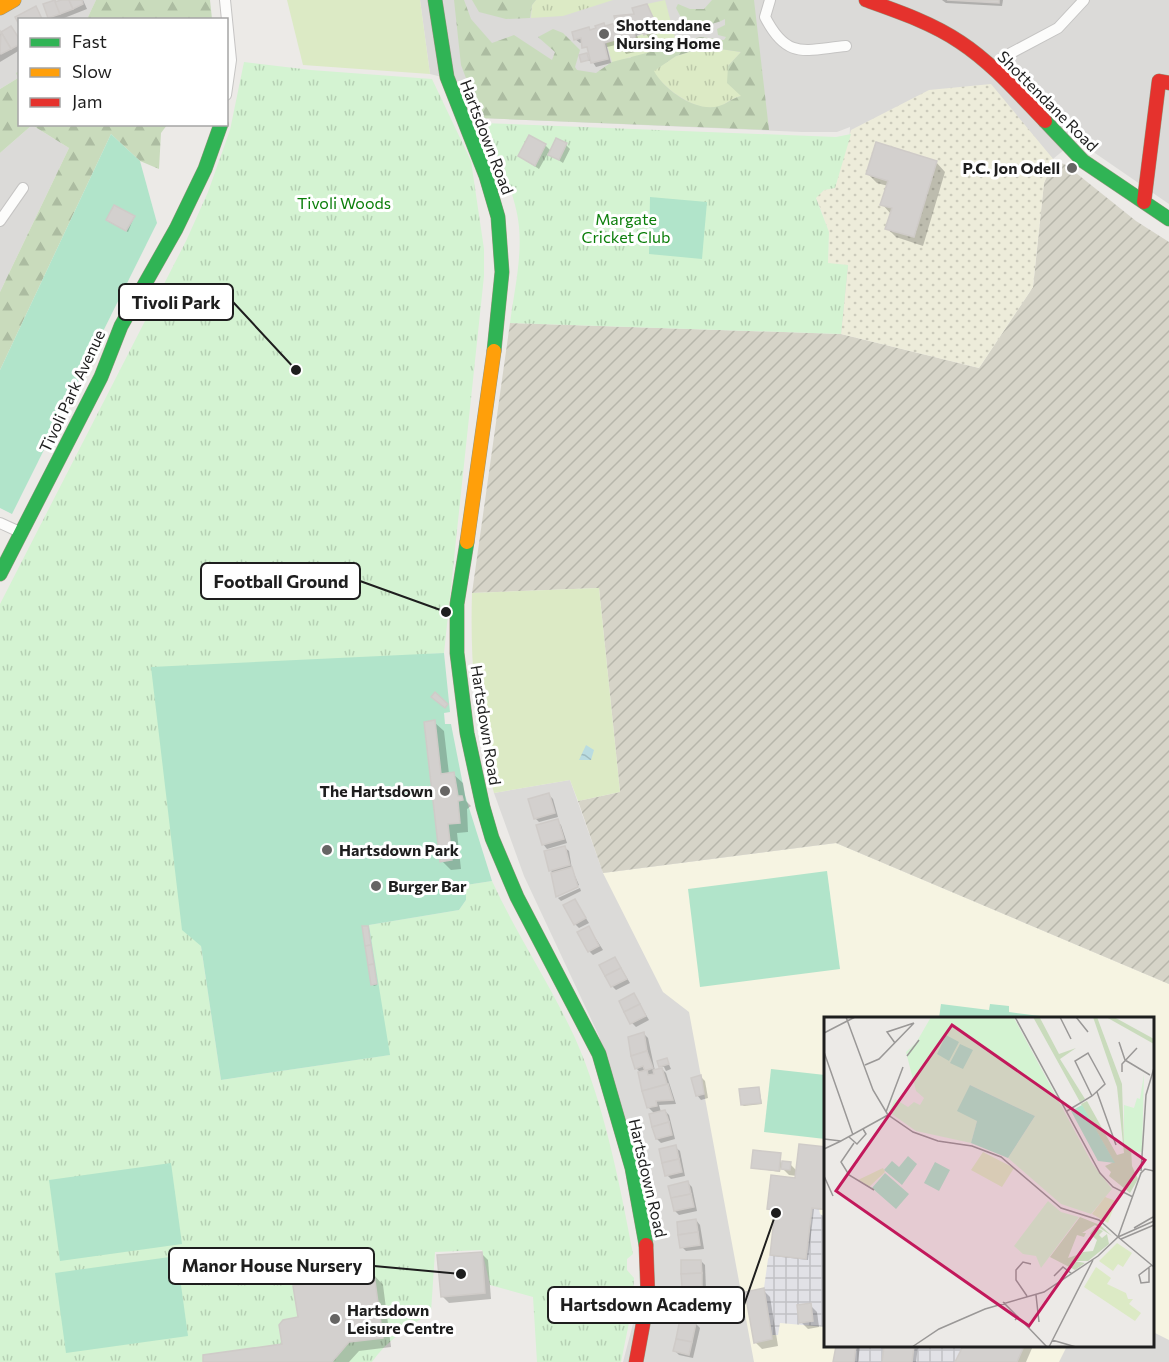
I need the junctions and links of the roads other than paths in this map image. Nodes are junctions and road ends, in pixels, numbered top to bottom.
1 (14, 0) edge
2 (225, 0) edge
3 (435, 0) edge
4 (770, 0) edge
5 (866, 0) edge
6 (1084, 0) edge
7 (0, 8) edge
8 (227, 18) edge
9 (228, 30) edge
10 (846, 46) dead end
11 (995, 69) junction
12 (228, 81) edge
13 (1169, 83) edge
14 (220, 126) edge
15 (23, 188) dead end
16 (1144, 202) junction
17 (1169, 219) edge
18 (0, 221) edge
19 (0, 523) edge
20 (22, 533) junction
21 (0, 574) edge
22 (636, 1362) edge

1 - 7 main road
2 - 8 street
3 - 22 main road, Hartsdown Road
4 - 10 street
5 - 11 main road, Shottendane Road
6 - 11 street
9 - 12 street
11 - 16 main road, Shottendane Road
13 - 16 main road
14 - 20 main road, Tivoli Park Avenue
15 - 18 street
16 - 17 main road, Shottendane Road
19 - 20 street
20 - 21 main road, Tivoli Park Avenue

